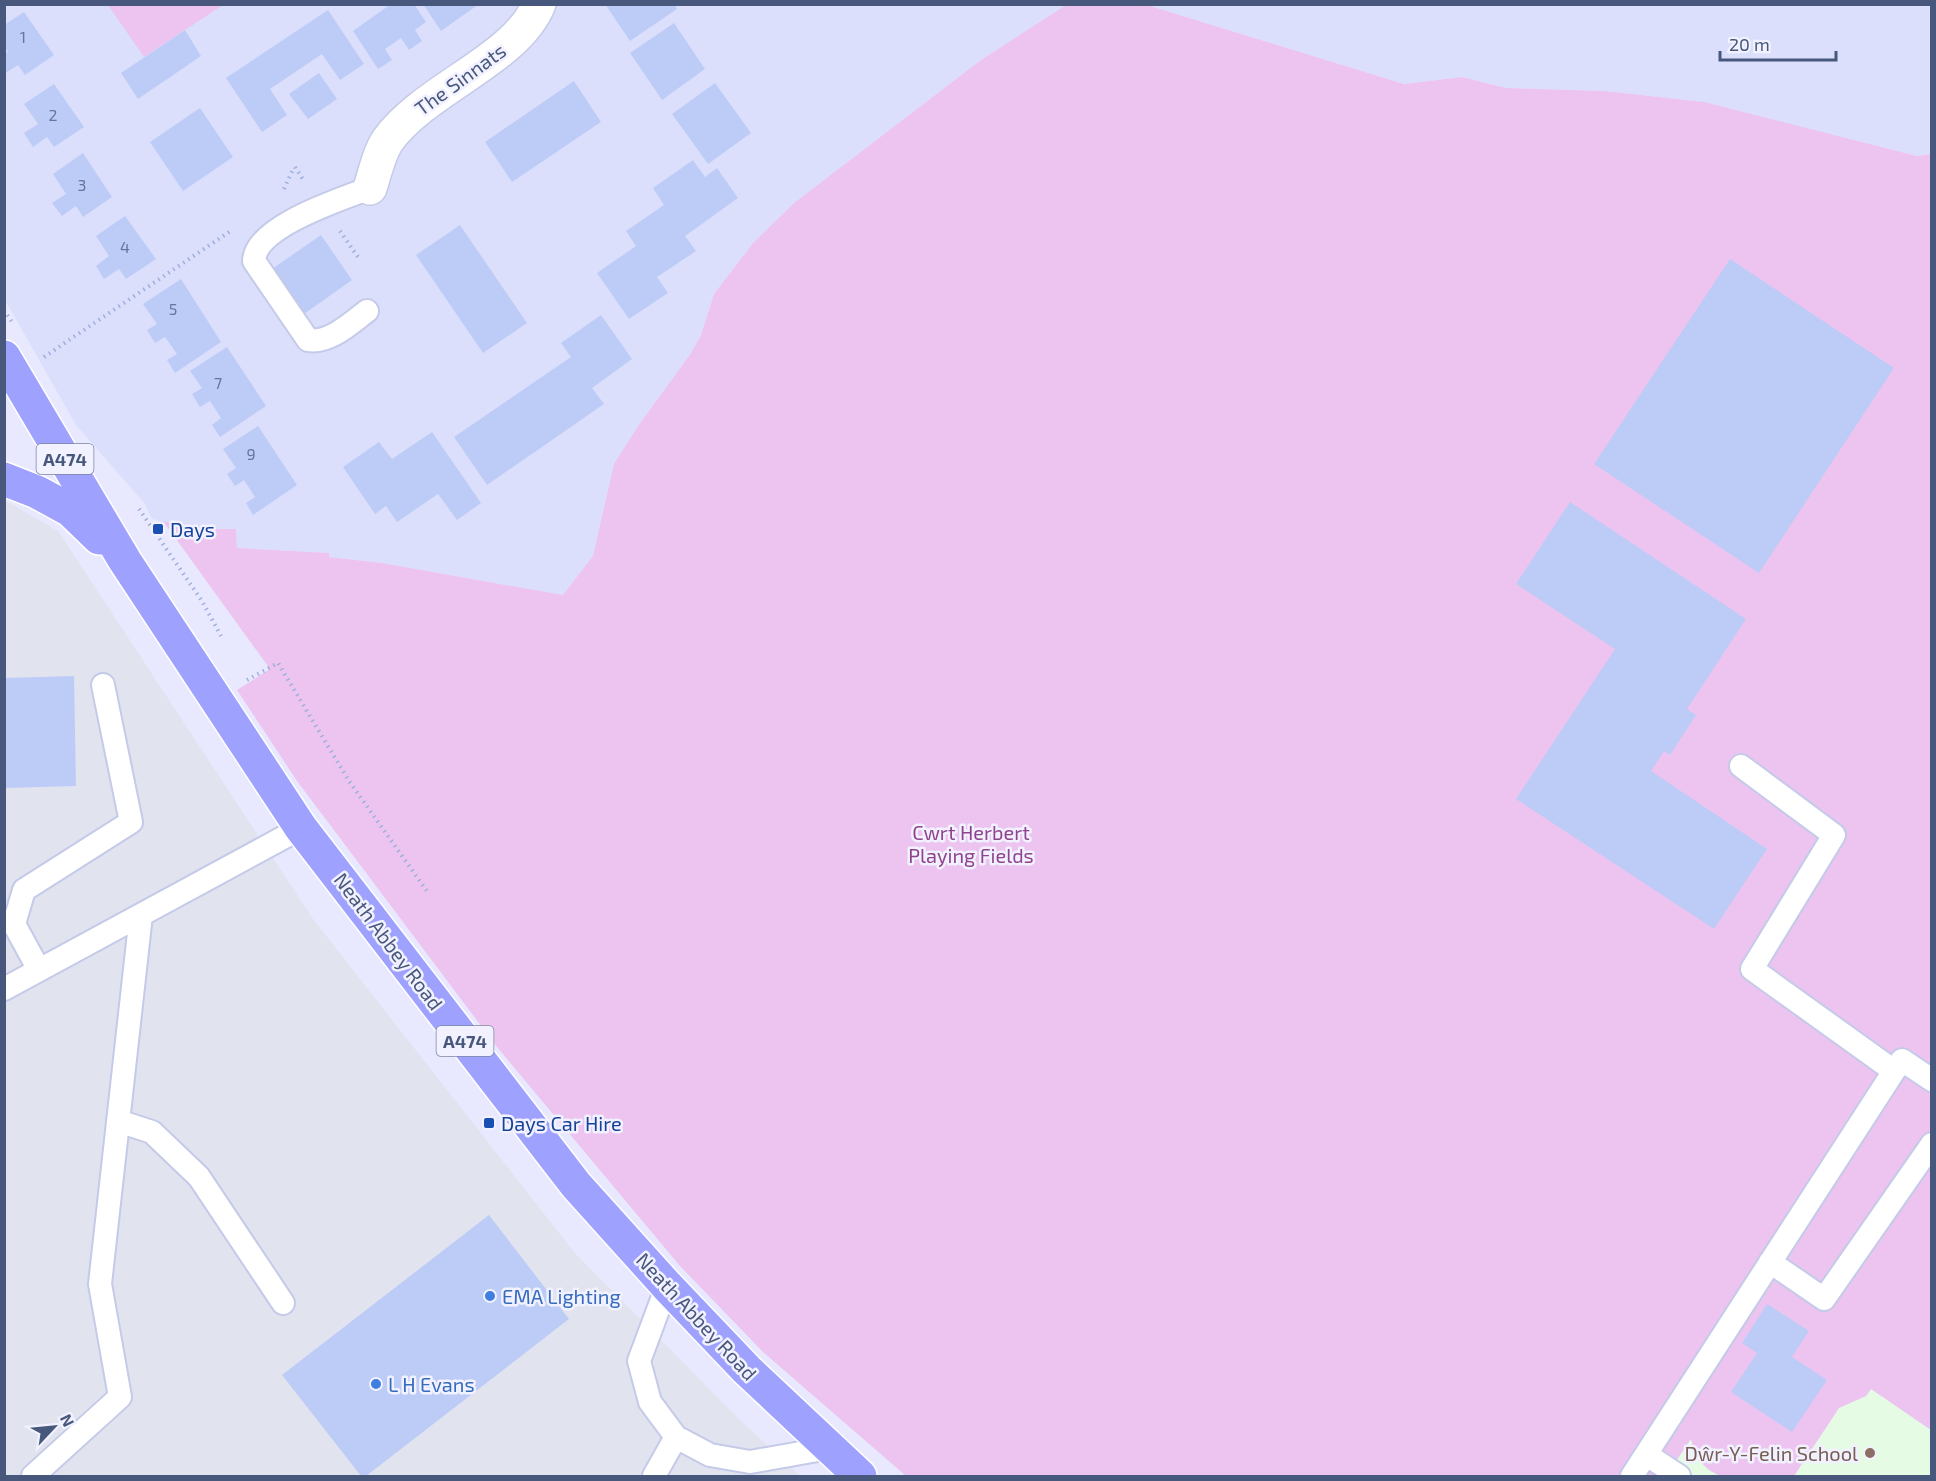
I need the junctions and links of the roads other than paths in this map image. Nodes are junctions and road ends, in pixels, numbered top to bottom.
1 (539, 4) edge
2 (370, 188) joint
3 (367, 312) dead end
4 (20, 360) edge
5 (4, 479) edge
6 (124, 561) junction
7 (103, 685) dead end
8 (1742, 766) dead end
9 (302, 828) junction
10 (141, 915) junction
11 (9, 922) edge
12 (39, 970) junction
13 (4, 989) edge
14 (1894, 1071) junction
15 (1932, 1080) edge
16 (118, 1121) junction
17 (1932, 1144) edge
18 (1770, 1262) junction
19 (667, 1286) junction
20 (283, 1303) dead end
21 (676, 1437) junction
22 (829, 1448) junction
23 (1647, 1455) junction
24 (33, 1476) edge
25 (654, 1476) edge
26 (860, 1476) edge
27 (1632, 1476) edge
28 (1678, 1476) edge

1 - 2 street, The Sinnats
2 - 3 lane
4 - 6 main road, Neath Abbey Road / A474
5 - 6 main road, Neath Abbey Road / A474
6 - 9 main road, Neath Abbey Road / A474
7 - 11 lane
8 - 14 lane
9 - 10 lane
9 - 19 main road, Neath Abbey Road / A474
10 - 12 lane
10 - 16 lane
11 - 12 lane
12 - 13 lane
14 - 15 lane
14 - 18 lane
16 - 20 lane
16 - 24 lane
17 - 18 lane
18 - 23 lane
19 - 21 lane
19 - 22 main road, Neath Abbey Road / A474
21 - 22 lane
21 - 25 lane
22 - 26 main road, Neath Abbey Road / A474
23 - 27 lane
23 - 28 lane

